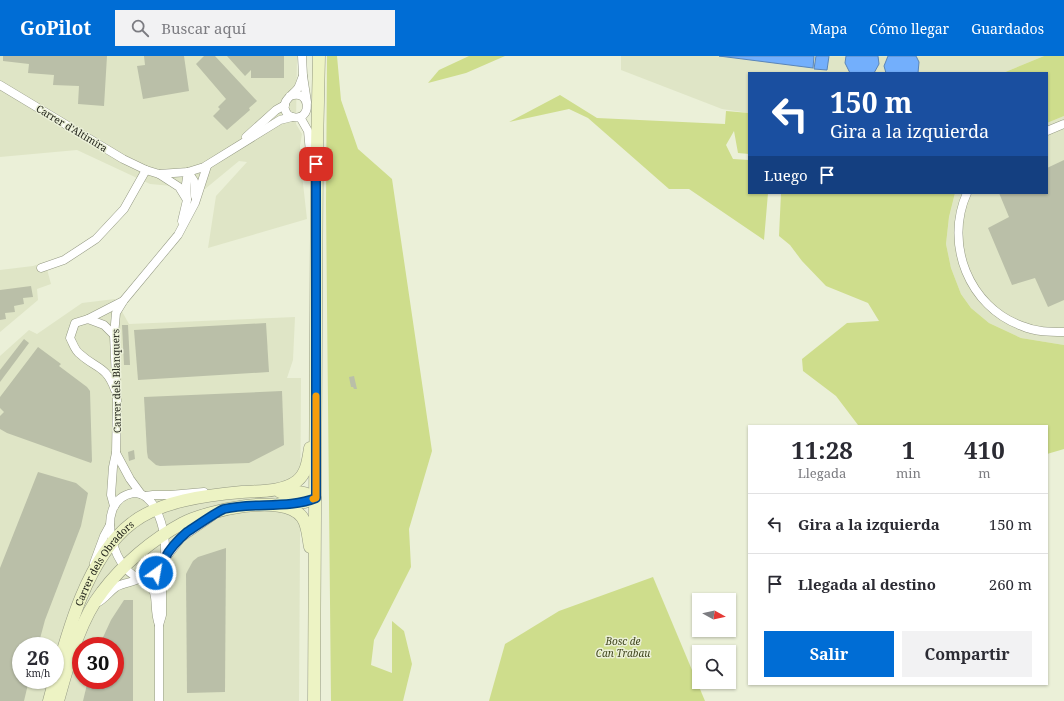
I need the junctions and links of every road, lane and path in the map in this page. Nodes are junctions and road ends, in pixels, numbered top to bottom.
1 (302, 56) edge
2 (319, 56) edge
3 (302, 76) junction
4 (0, 85) edge
5 (290, 96) junction
6 (308, 104) junction
7 (285, 105) junction
8 (296, 117) junction
9 (1064, 124) edge
10 (1048, 131) edge
11 (228, 154) junction
12 (208, 166) junction
13 (146, 170) junction
14 (188, 172) junction
15 (159, 174) junction
16 (967, 194) edge
17 (187, 200) junction
18 (195, 203) junction
19 (316, 225) junction
20 (178, 236) junction
21 (42, 268) dead end
22 (124, 300) junction
23 (88, 319) junction
24 (1064, 332) edge
25 (114, 335) junction
26 (117, 397) junction
27 (316, 418) junction
28 (116, 453) junction
29 (269, 491) junction
30 (216, 494) junction
31 (143, 495) junction
32 (316, 498) junction
33 (269, 504) junction
34 (114, 506) junction
35 (156, 510) junction
36 (223, 510) junction
37 (110, 525) junction
38 (163, 536) junction
39 (113, 542) junction
40 (164, 562) junction
41 (125, 568) junction
42 (93, 572) junction
43 (315, 575) junction
44 (143, 578) junction
45 (94, 604) junction
46 (159, 625) junction
47 (55, 697) edge
48 (159, 701) edge
49 (314, 701) edge

1 - 3 street
2 - 19 street
3 - 5 street
3 - 6 street
4 - 13 street, Carrer d'Altimira
5 - 6 street
5 - 7 street
6 - 8 street
7 - 8 street
7 - 11 street, Carrer d'Altimira
8 - 11 street, Carrer d'Altimira
8 - 19 street
9 - 10 street
11 - 12 street, Carrer d'Altimira
12 - 14 street, Carrer d'Altimira
12 - 18 street, Carrer dels Blanquers
13 - 15 street, Carrer d'Altimira
13 - 21 street
14 - 15 street, Carrer d'Altimira
14 - 17 street, Carrer dels Blanquers
14 - 18 street, Carrer dels Blanquers
15 - 17 street
16 - 24 street
17 - 20 street, Carrer dels Blanquers
18 - 20 street, Carrer dels Blanquers
19 - 27 street
20 - 22 street, Carrer dels Blanquers
22 - 23 street
22 - 25 street, Carrer dels Blanquers
23 - 25 street
23 - 26 street
25 - 26 street, Carrer dels Blanquers
26 - 28 street, Carrer dels Blanquers
27 - 29 street, Carrer dels Obradors
27 - 32 street
28 - 31 street, Carrer dels Blanquers
28 - 34 street, Carrer dels Blanquers
29 - 30 street, Carrer dels Obradors
29 - 32 street, Carrer dels Obradors
30 - 31 street, Carrer dels Obradors
30 - 35 street, Carrer dels Obradors
31 - 34 street, Carrer dels Obradors
31 - 35 street, Carrer dels Blanquers
32 - 33 street, Carrer dels Obradors
32 - 43 street
33 - 36 street, Carrer dels Obradors
33 - 43 street, Carrer dels Obradors
34 - 37 street, Carrer dels Blanquers
35 - 38 street, Carrer dels Blanquers
35 - 39 street, Carrer dels Obradors
36 - 38 street, Carrer dels Obradors
36 - 40 street, Carrer dels Obradors
37 - 39 street
37 - 42 street
38 - 40 street, Carrer dels Blanquers
38 - 41 street, Carrer dels Obradors
39 - 41 street
39 - 42 street, Carrer dels Obradors
40 - 44 street, Carrer dels Obradors
40 - 46 street, Carrer dels Blanquers
41 - 44 street
41 - 45 street, Carrer dels Obradors
42 - 47 street, Carrer dels Obradors
43 - 49 street
44 - 45 street, Carrer dels Obradors
44 - 46 street
45 - 47 street, Carrer dels Obradors
46 - 48 street

